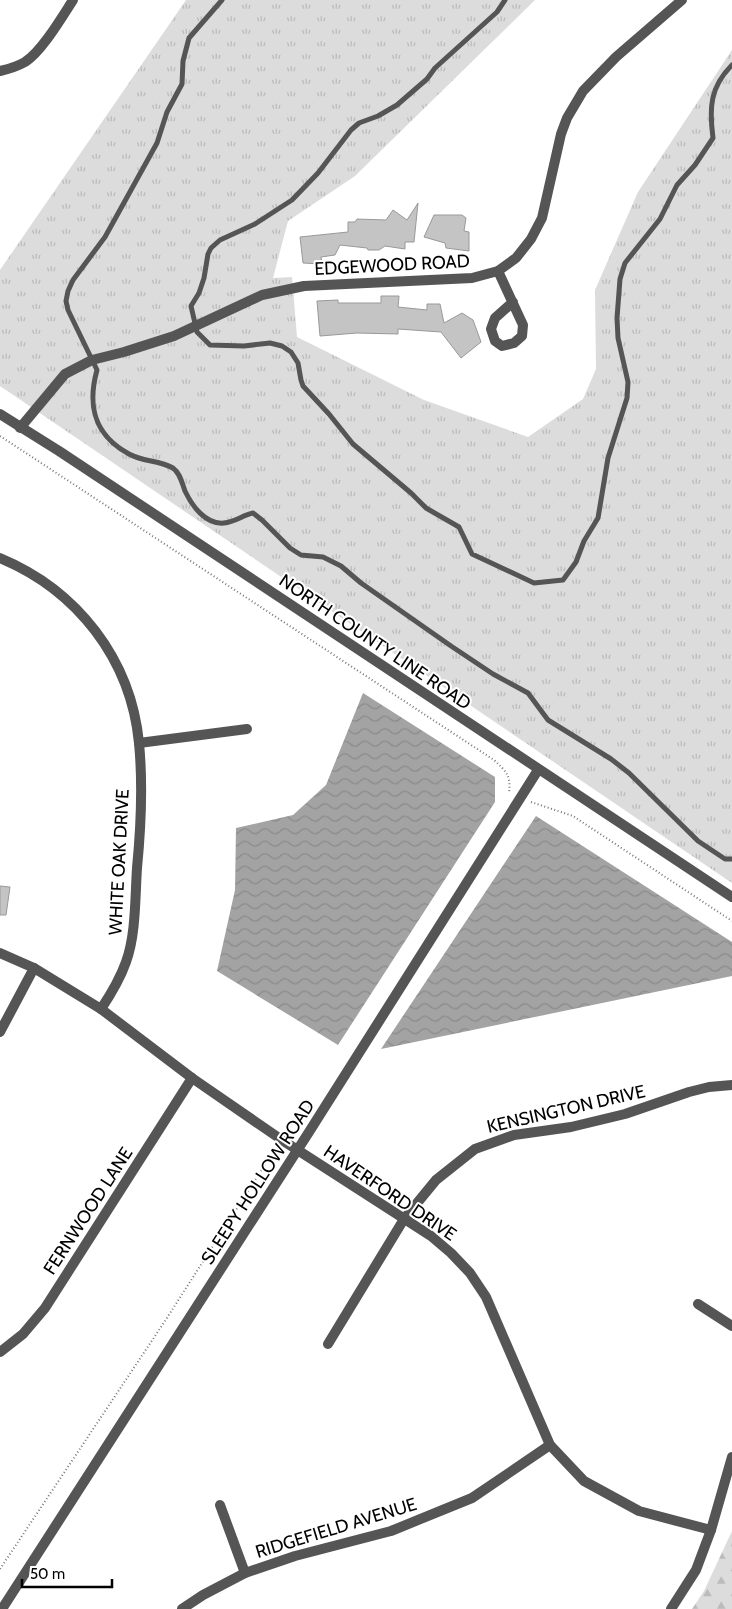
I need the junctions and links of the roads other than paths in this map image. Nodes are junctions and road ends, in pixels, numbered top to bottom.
1 (73, 0) edge
2 (222, 0) edge
3 (505, 0) edge
4 (682, 0) edge
5 (732, 65) edge
6 (0, 71) edge
7 (498, 272) junction
8 (513, 302) dead end
9 (196, 326) junction
10 (92, 360) junction
11 (0, 414) edge
12 (20, 428) junction
13 (0, 558) edge
14 (247, 729) dead end
15 (139, 743) junction
16 (538, 770) junction
17 (732, 859) edge
18 (732, 897) edge
19 (0, 953) edge
20 (34, 968) junction
21 (101, 1009) junction
22 (0, 1032) edge
23 (192, 1078) junction
24 (732, 1085) edge
25 (298, 1150) junction
26 (404, 1219) junction
27 (698, 1304) dead end
28 (732, 1326) edge
29 (328, 1344) dead end
30 (0, 1352) edge
31 (550, 1445) junction
32 (732, 1457) edge
33 (220, 1505) dead end
34 (711, 1530) junction
35 (245, 1573) junction
36 (2, 1609) edge
37 (182, 1609) edge
38 (671, 1609) edge

1 - 6 street
2 - 10 lane
3 - 9 lane
4 - 7 street, EDGEWOOD ROAD
5 - 9 lane
7 - 8 street
7 - 9 street, EDGEWOOD ROAD
9 - 10 street, EDGEWOOD ROAD
10 - 12 street, EDGEWOOD ROAD
10 - 17 lane
11 - 12 street, NORTH COUNTY LINE ROAD
12 - 16 street, NORTH COUNTY LINE ROAD
13 - 15 street, WHITE OAK DRIVE
14 - 15 street
15 - 21 street, WHITE OAK DRIVE
16 - 18 street, NORTH COUNTY LINE ROAD
16 - 25 street, SLEEPY HOLLOW ROAD
19 - 20 street, HAVERFORD DRIVE
20 - 21 street, HAVERFORD DRIVE
20 - 22 street
21 - 23 street, HAVERFORD DRIVE
23 - 25 street, HAVERFORD DRIVE
23 - 30 street, FERNWOOD LANE
24 - 26 street, KENSINGTON DRIVE
25 - 26 street, HAVERFORD DRIVE
25 - 36 street, SLEEPY HOLLOW ROAD
26 - 29 street, KENSINGTON DRIVE
26 - 31 street, HAVERFORD DRIVE
27 - 28 street
31 - 34 street, HAVERFORD DRIVE
31 - 35 street, RIDGEFIELD AVENUE
32 - 34 street
33 - 35 street
34 - 38 street
35 - 37 street, RIDGEFIELD AVENUE

